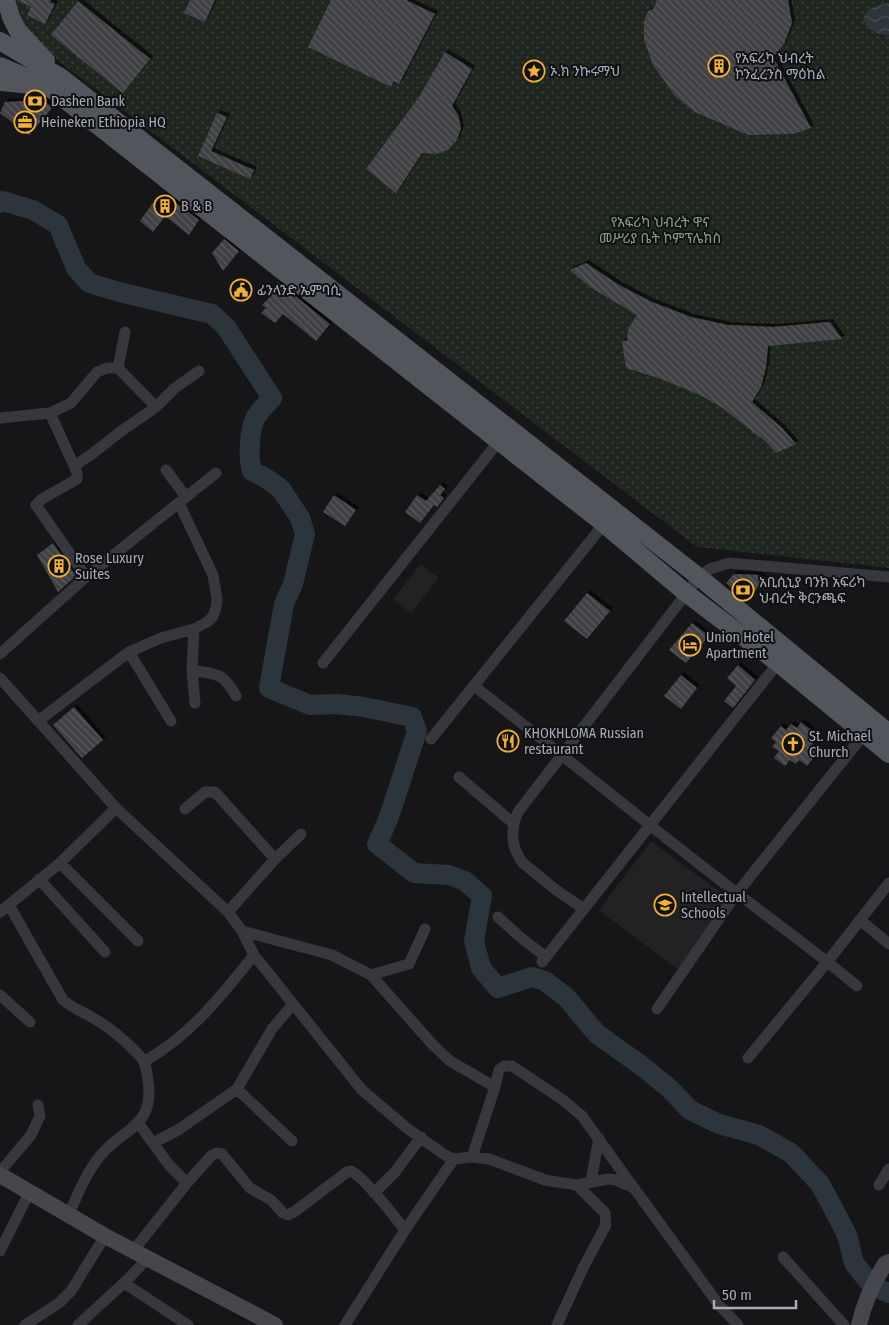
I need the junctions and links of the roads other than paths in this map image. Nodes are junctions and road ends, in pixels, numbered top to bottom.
1 (6, 0) edge
2 (0, 41) edge
3 (0, 66) edge
4 (0, 82) edge
5 (54, 82) junction
6 (125, 332) dead end
7 (118, 368) junction
8 (199, 371) dead end
9 (156, 407) junction
10 (50, 414) junction
11 (0, 418) edge
12 (510, 444) junction
13 (74, 466) junction
14 (166, 470) dead end
15 (216, 473) dead end
16 (182, 500) junction
17 (604, 524) junction
18 (86, 577) junction
19 (699, 577) junction
20 (889, 577) edge
21 (686, 593) junction
22 (194, 629) junction
23 (129, 652) junction
24 (0, 654) edge
25 (323, 663) dead end
26 (778, 663) junction
27 (192, 670) junction
28 (0, 678) edge
29 (474, 686) junction
30 (236, 696) dead end
31 (195, 703) dead end
32 (38, 721) junction
33 (171, 721) dead end
34 (865, 733) junction
35 (889, 733) edge
36 (432, 739) dead end
37 (562, 754) junction
38 (889, 754) edge
39 (459, 777) dead end
40 (116, 808) junction
41 (185, 809) dead end
42 (513, 823) junction
43 (650, 824) junction
44 (301, 834) dead end
45 (276, 859) junction
46 (60, 863) junction
47 (39, 879) junction
48 (889, 884) edge
49 (737, 893) junction
50 (5, 908) edge
51 (584, 909) junction
52 (228, 912) junction
53 (498, 917) dead end
54 (860, 920) junction
55 (425, 929) dead end
56 (242, 932) junction
57 (138, 941) dead end
58 (889, 944) edge
59 (105, 952) dead end
60 (254, 956) junction
61 (828, 961) junction
62 (371, 975) junction
63 (857, 986) dead end
64 (0, 995) edge
65 (293, 1004) junction
66 (657, 1009) dead end
67 (30, 1022) dead end
68 (748, 1058) dead end
69 (145, 1061) junction
70 (495, 1087) junction
71 (237, 1089) junction
72 (38, 1105) dead end
73 (139, 1124) junction
74 (421, 1137) junction
75 (599, 1138) junction
76 (292, 1141) dead end
77 (153, 1143) junction
78 (472, 1157) junction
79 (454, 1159) junction
80 (889, 1169) edge
81 (0, 1174) edge
82 (591, 1182) junction
83 (187, 1184) junction
84 (577, 1185) junction
85 (879, 1185) dead end
86 (634, 1188) junction
87 (29, 1193) junction
88 (374, 1193) junction
89 (69, 1214) junction
90 (405, 1230) junction
91 (105, 1236) junction
92 (0, 1251) edge
93 (140, 1254) junction
94 (783, 1257) dead end
95 (886, 1263) edge
96 (124, 1283) junction
97 (25, 1325) edge
98 (78, 1325) edge
99 (188, 1325) edge
100 (275, 1325) edge
101 (345, 1325) edge
102 (557, 1325) edge
103 (738, 1325) edge
104 (844, 1325) edge
105 (859, 1325) edge

1 - 5 main road
2 - 5 main road
3 - 5 main road
4 - 5 main road
5 - 12 main road
6 - 7 street
7 - 9 street
7 - 10 street
8 - 9 street
9 - 13 street
10 - 11 street
10 - 13 street
12 - 17 main road
12 - 19 main road
12 - 25 street
13 - 18 street
14 - 16 street
15 - 16 street
16 - 18 street
16 - 22 street
17 - 21 main road
17 - 29 street
18 - 24 street
19 - 20 street
19 - 21 street
19 - 35 main road
21 - 26 main road
21 - 37 street
22 - 23 street
22 - 27 street
23 - 32 street
23 - 33 street
26 - 34 main road
26 - 43 street
27 - 30 street
27 - 31 street
28 - 32 street
29 - 36 street
29 - 37 street
32 - 40 street
34 - 38 main road
34 - 49 street
37 - 42 street
37 - 43 street
39 - 42 street
40 - 46 street
40 - 52 street
41 - 45 street
42 - 51 street
43 - 49 street
43 - 51 street
44 - 45 street
45 - 52 street
46 - 47 street
46 - 57 street
47 - 50 street
47 - 59 street
48 - 54 street
49 - 61 street
49 - 66 street
50 - 69 street
51 - 53 street
52 - 56 street
54 - 58 street
54 - 61 street
55 - 62 street
56 - 60 street
56 - 62 street
60 - 65 street
60 - 69 street
61 - 63 street
61 - 68 street
62 - 70 street
64 - 67 street
65 - 71 street
65 - 74 street
69 - 73 street
70 - 75 street
70 - 78 street
71 - 76 street
71 - 77 street
72 - 81 street
73 - 77 street
73 - 89 street
74 - 79 street
74 - 88 street
75 - 82 street
75 - 86 street
77 - 83 street
78 - 79 street
78 - 84 street
79 - 90 street
80 - 85 street
81 - 87 street
82 - 84 street
82 - 86 street
83 - 88 street
83 - 93 street
84 - 102 street
86 - 103 street
87 - 89 street
87 - 92 street
88 - 90 street
89 - 91 street
90 - 101 street
91 - 93 street
91 - 97 street
93 - 96 street
93 - 100 street
94 - 104 street
95 - 105 street
96 - 98 street
96 - 99 street

